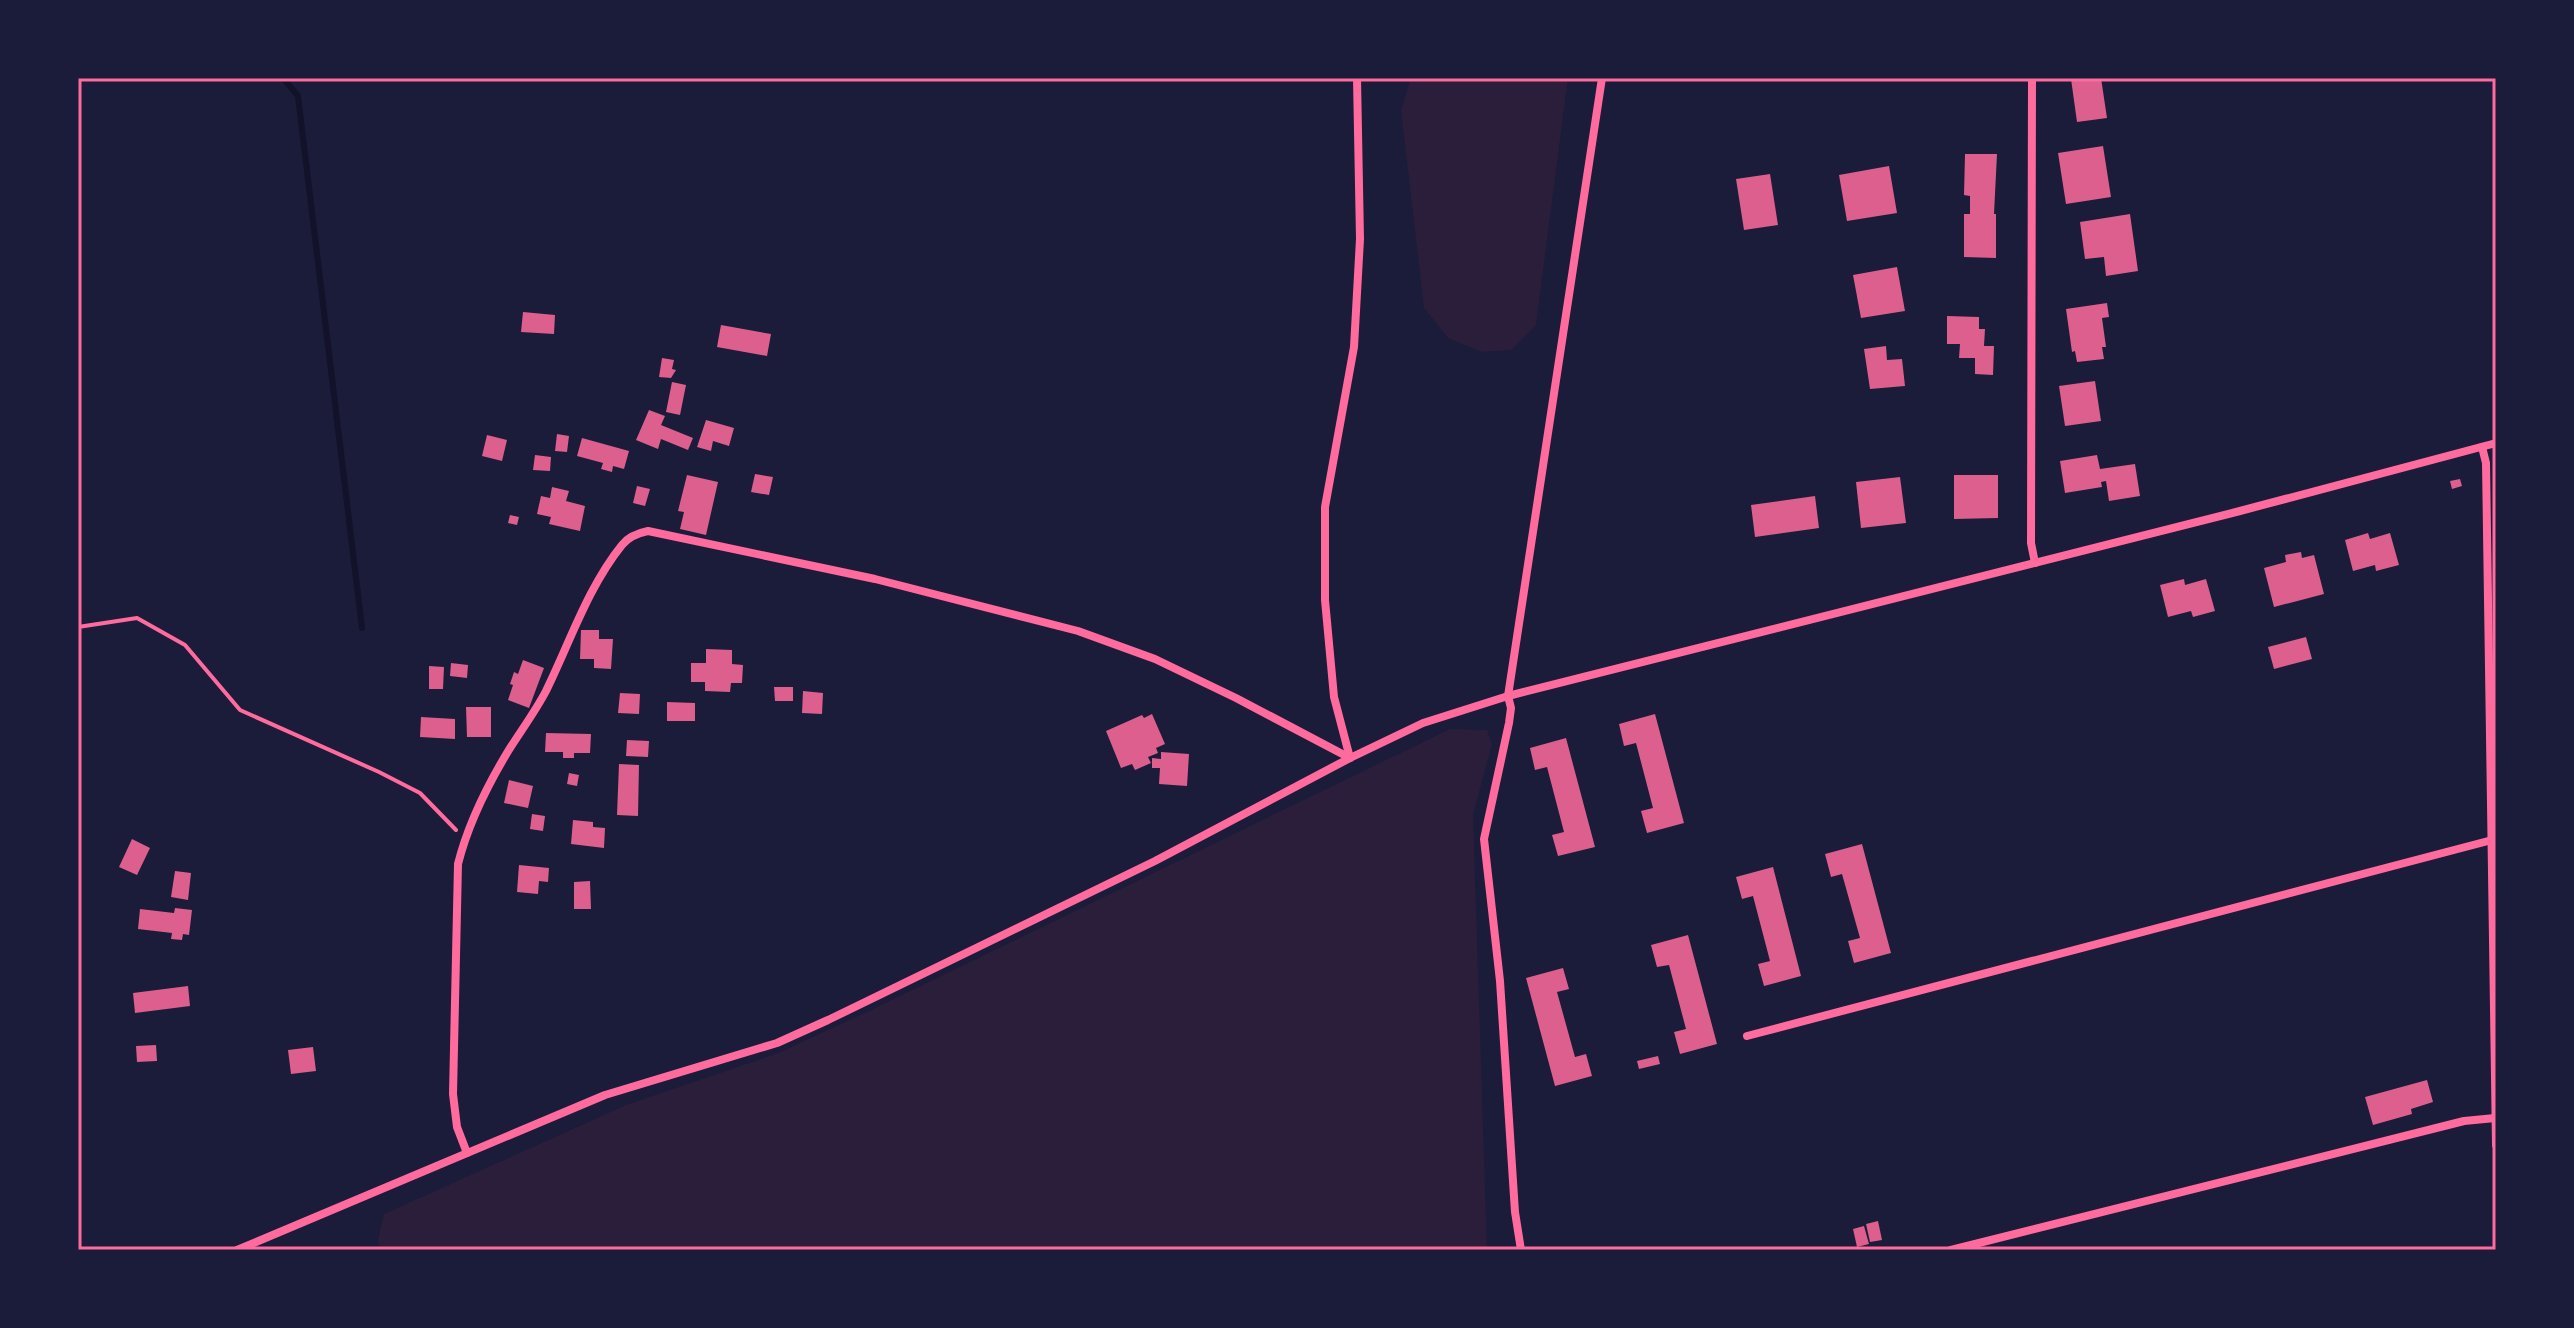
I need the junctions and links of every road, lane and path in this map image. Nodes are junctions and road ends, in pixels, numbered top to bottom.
1 (1357, 78) edge
2 (1602, 78) edge
3 (2032, 78) edge
4 (2496, 443) edge
5 (2482, 447) junction
6 (2035, 563) junction
7 (78, 627) edge
8 (1508, 696) junction
9 (1350, 758) junction
10 (464, 836) junction
11 (2492, 840) junction
12 (1747, 1036) dead end
13 (2495, 1118) edge
14 (2496, 1145) edge
15 (467, 1153) junction
16 (237, 1250) edge
17 (1521, 1250) edge
18 (1951, 1250) edge

1 - 9 street
2 - 8 street
3 - 6 street
4 - 5 street
5 - 6 street
5 - 11 street
6 - 8 street
7 - 10 path
8 - 9 street
8 - 17 street
9 - 10 street
9 - 15 street
10 - 15 street
11 - 12 street
11 - 13 street
13 - 14 street
13 - 18 street
15 - 16 street

